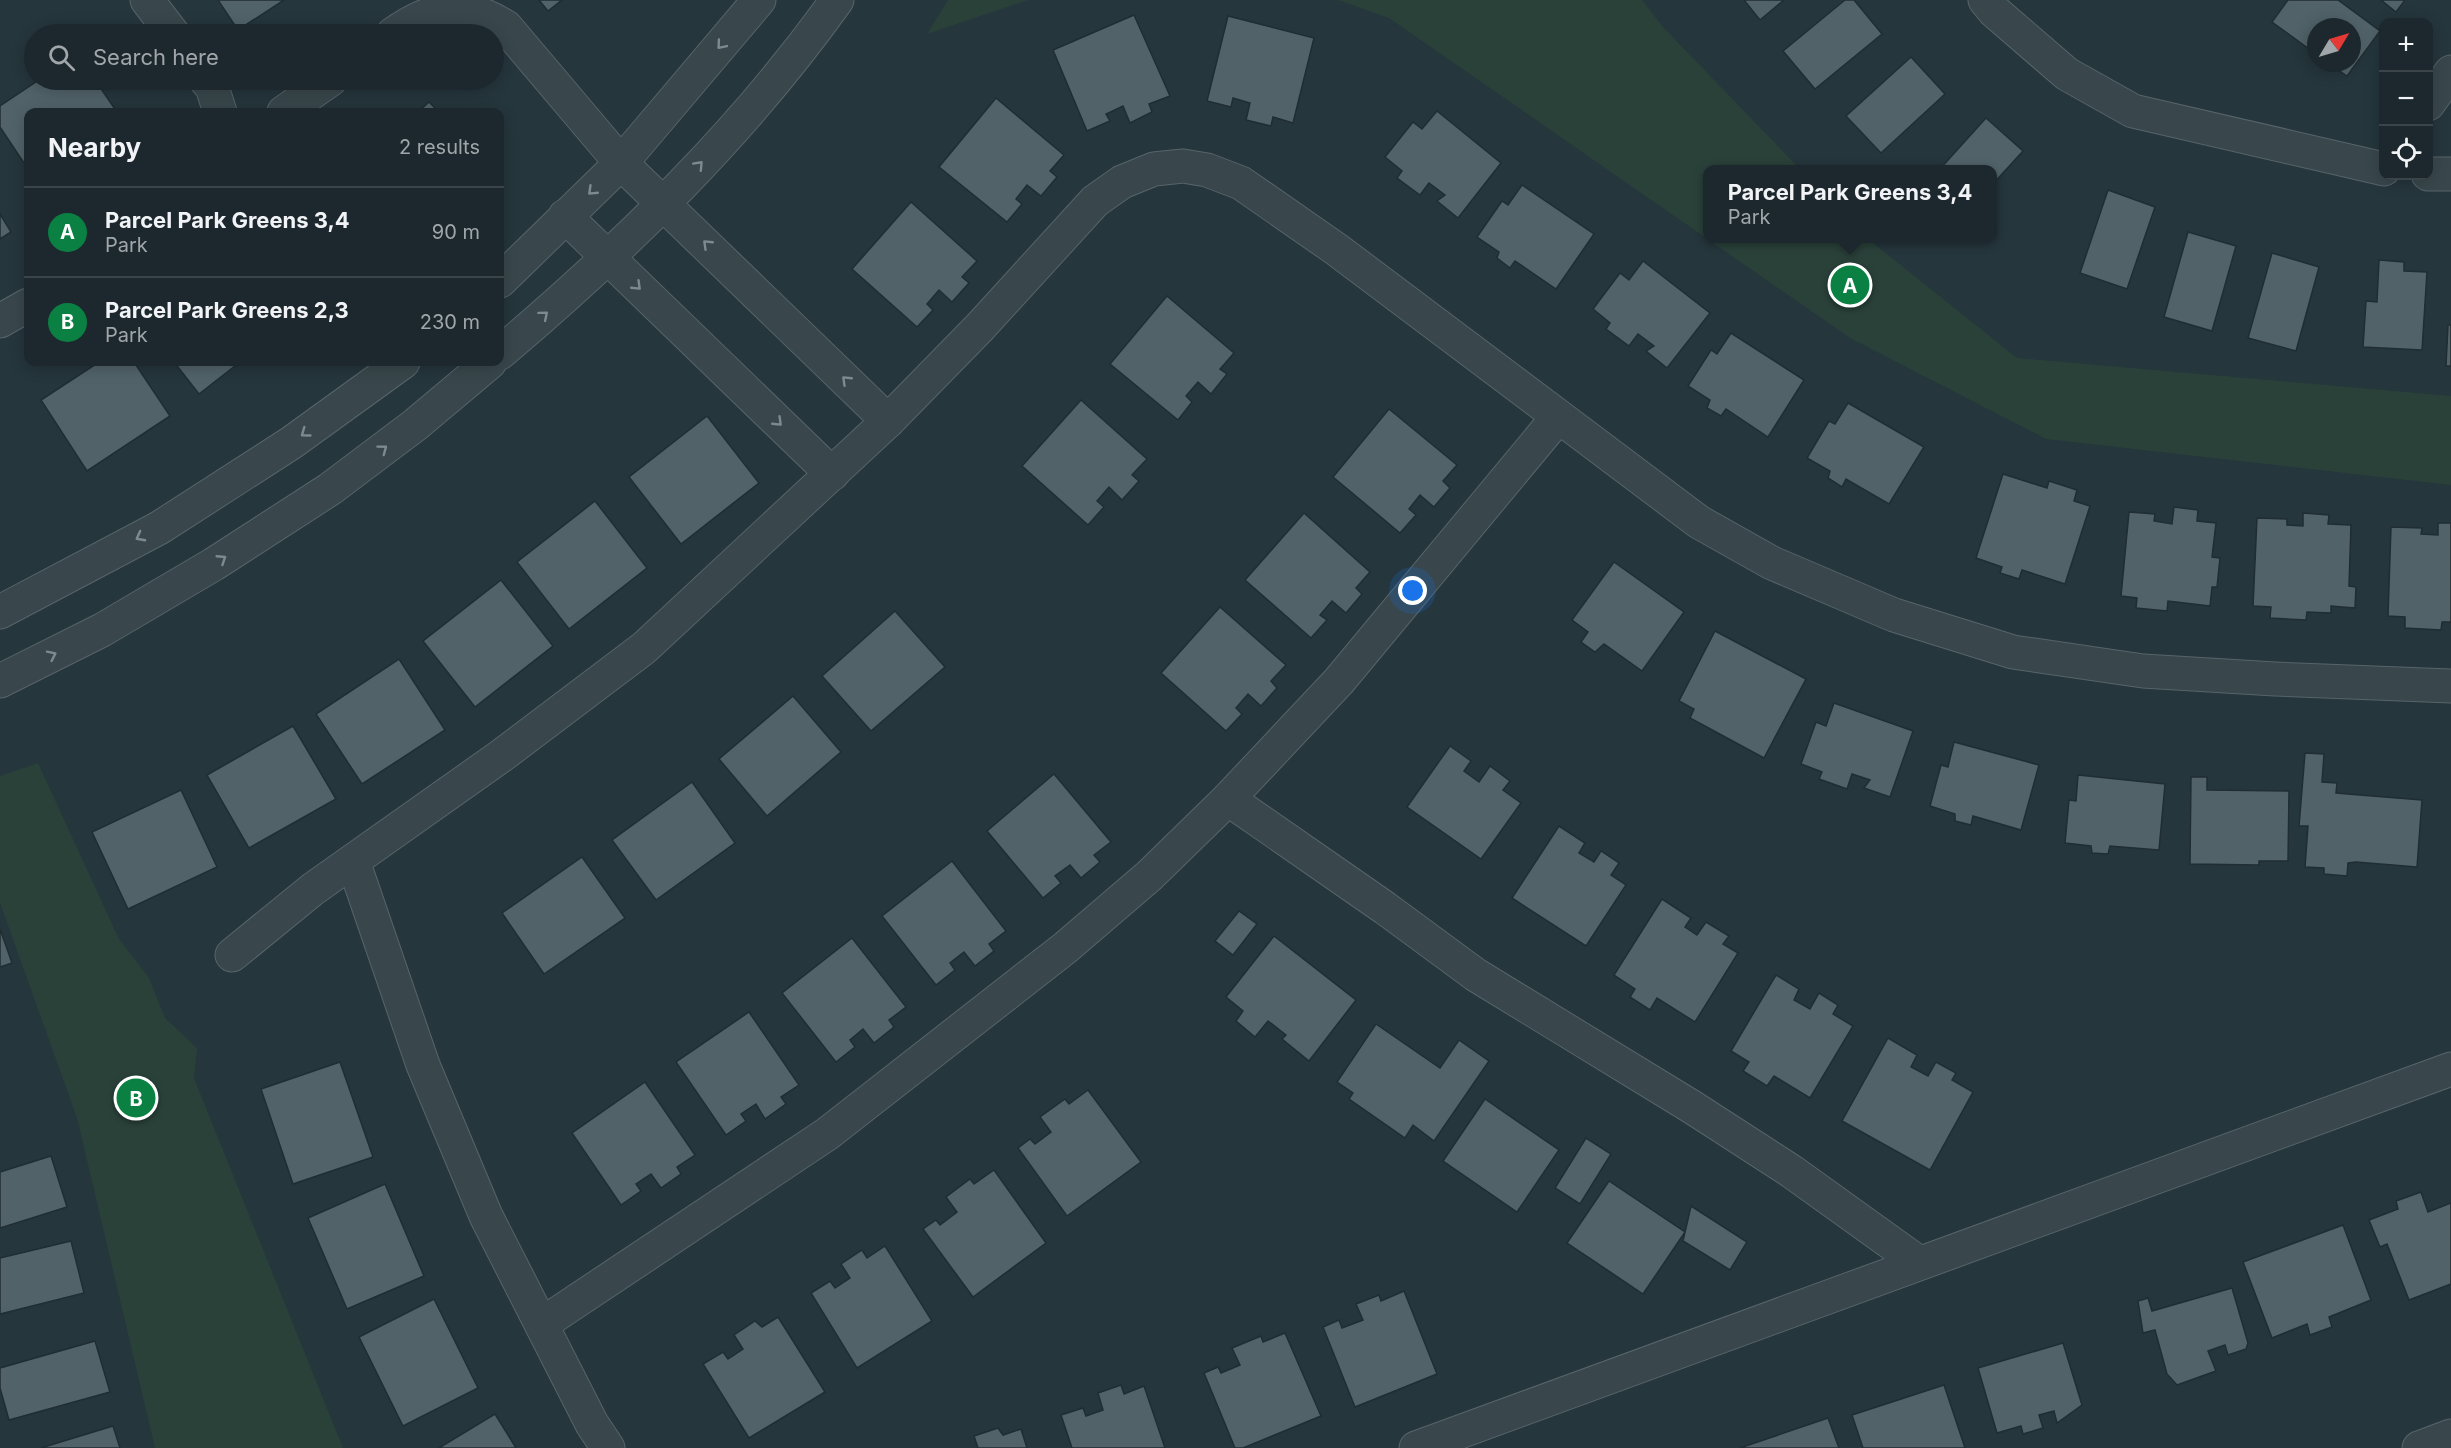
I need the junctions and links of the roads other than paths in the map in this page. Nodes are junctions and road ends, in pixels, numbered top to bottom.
1 (147, 0) edge
2 (759, 0) edge
3 (837, 0) edge
4 (1985, 0) edge
5 (165, 24) edge
6 (407, 24) edge
7 (502, 24) edge
8 (504, 26) edge
9 (2451, 72) edge
10 (213, 90) edge
11 (316, 90) edge
12 (2433, 97) edge
13 (219, 108) edge
14 (290, 108) edge
15 (2375, 160) edge
16 (621, 163) junction
17 (2433, 174) edge
18 (2451, 174) edge
19 (664, 203) junction
20 (565, 216) junction
21 (608, 258) junction
22 (504, 277) edge
23 (24, 307) edge
24 (0, 321) edge
25 (504, 350) edge
26 (397, 366) edge
27 (485, 366) edge
28 (1558, 417) junction
29 (888, 421) junction
30 (832, 474) junction
31 (0, 612) edge
32 (0, 681) edge
33 (2451, 686) edge
34 (1228, 799) junction
35 (353, 861) junction
36 (232, 955) dead end
37 (2451, 1069) edge
38 (1919, 1263) junction
39 (542, 1324) junction
40 (2451, 1436) edge
41 (608, 1448) edge
42 (1416, 1448) edge
43 (2419, 1448) edge

1 - 5 street
2 -> 16 street
19 -> 3 street
4 - 15 street
6 - 7 street
8 - 16 street
9 - 12 street
10 - 13 street
11 - 14 street
16 - 19 street
16 -> 20 street
17 - 18 street
19 - 21 street
29 -> 19 street
20 - 21 street
20 - 22 street
25 -> 21 street
21 -> 30 street
23 - 24 street
26 -> 31 street
32 -> 27 street
28 - 29 street
28 - 33 street
28 - 34 street
29 - 30 street
30 - 35 street
34 - 38 street
34 - 39 street
35 - 36 street
35 - 39 street
37 - 38 street
38 - 42 street
39 - 41 street
40 - 43 street

